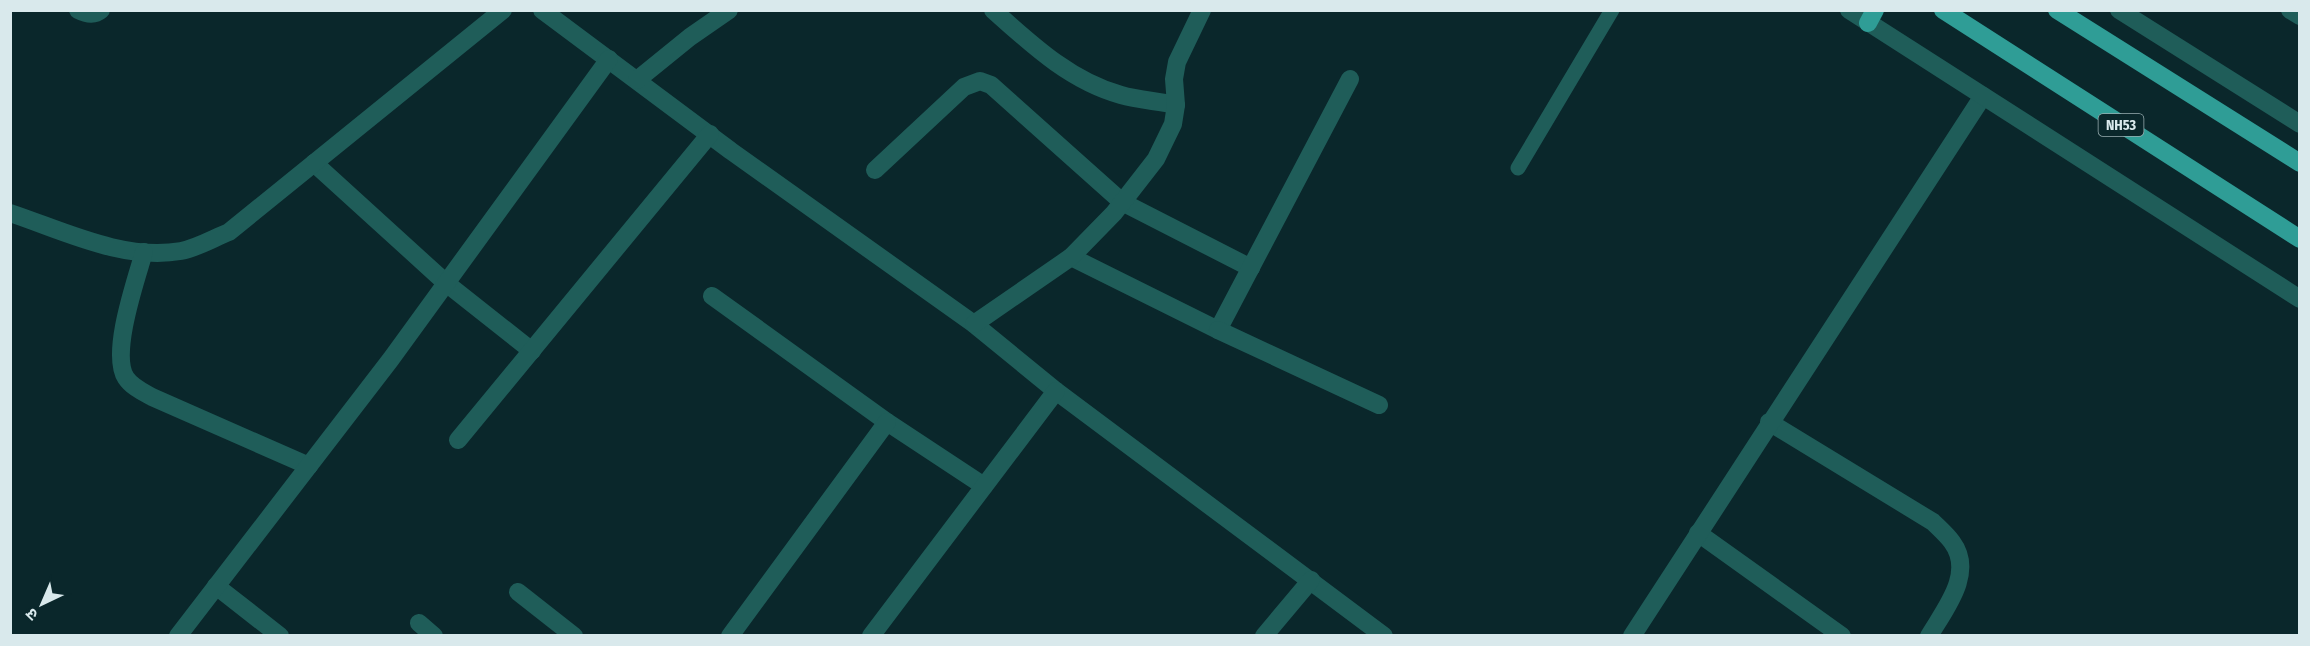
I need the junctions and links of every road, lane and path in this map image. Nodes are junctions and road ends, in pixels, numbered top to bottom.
1 (78, 10) edge
2 (101, 10) edge
3 (504, 10) edge
4 (543, 10) edge
5 (729, 10) edge
6 (993, 10) edge
7 (1202, 10) edge
8 (1612, 10) edge
9 (1849, 10) edge
10 (1943, 10) edge
11 (2057, 10) edge
12 (2119, 10) edge
13 (2290, 10) edge
14 (2300, 16) edge
15 (1871, 17) edge
16 (609, 59) junction
17 (1350, 79) dead end
18 (637, 80) junction
19 (1983, 96) junction
20 (1176, 105) junction
21 (2300, 124) edge
22 (710, 134) junction
23 (314, 163) junction
24 (2300, 163) edge
25 (1518, 168) dead end
26 (875, 170) dead end
27 (1122, 202) junction
28 (10, 213) edge
29 (2300, 239) edge
30 (144, 252) junction
31 (1071, 257) junction
32 (1251, 268) junction
33 (446, 283) junction
34 (712, 296) dead end
35 (2300, 299) edge
36 (974, 324) junction
37 (1218, 330) junction
38 (532, 351) junction
39 (1056, 391) junction
40 (1379, 405) dead end
41 (887, 422) junction
42 (1769, 422) junction
43 (458, 440) dead end
44 (309, 466) junction
45 (984, 486) junction
46 (1698, 533) junction
47 (1311, 580) junction
48 (216, 586) junction
49 (518, 592) dead end
50 (418, 623) dead end
51 (178, 636) edge
52 (280, 636) edge
53 (434, 636) edge
54 (574, 636) edge
55 (730, 636) edge
56 (871, 636) edge
57 (1264, 636) edge
58 (1384, 636) edge
59 (1632, 636) edge
60 (1842, 636) edge
61 (1929, 636) edge

1 - 2 street
3 - 23 street
4 - 16 street
5 - 18 street
6 - 20 street
7 - 20 street
8 - 25 lane
9 - 15 street
10 - 29 highway, NH53
11 - 24 highway
12 - 21 street
13 - 14 street
15 - 19 street
16 - 18 street
16 - 33 street
17 - 32 street
18 - 22 street
19 - 35 street
19 - 42 street
20 - 27 street
22 - 36 street
22 - 38 street
23 - 30 street
23 - 33 street
26 - 27 street
27 - 31 street
27 - 32 street
28 - 30 street
30 - 44 street
31 - 36 street
31 - 37 street
32 - 37 street
33 - 38 street
33 - 44 street
34 - 41 street
36 - 39 street
37 - 40 street
38 - 43 street
39 - 45 street
39 - 47 street
41 - 45 street
41 - 55 street
42 - 46 street
42 - 61 street
44 - 48 street
45 - 56 street
46 - 59 street
46 - 60 street
47 - 57 street
47 - 58 street
48 - 51 street
48 - 52 street
49 - 54 street
50 - 53 street

